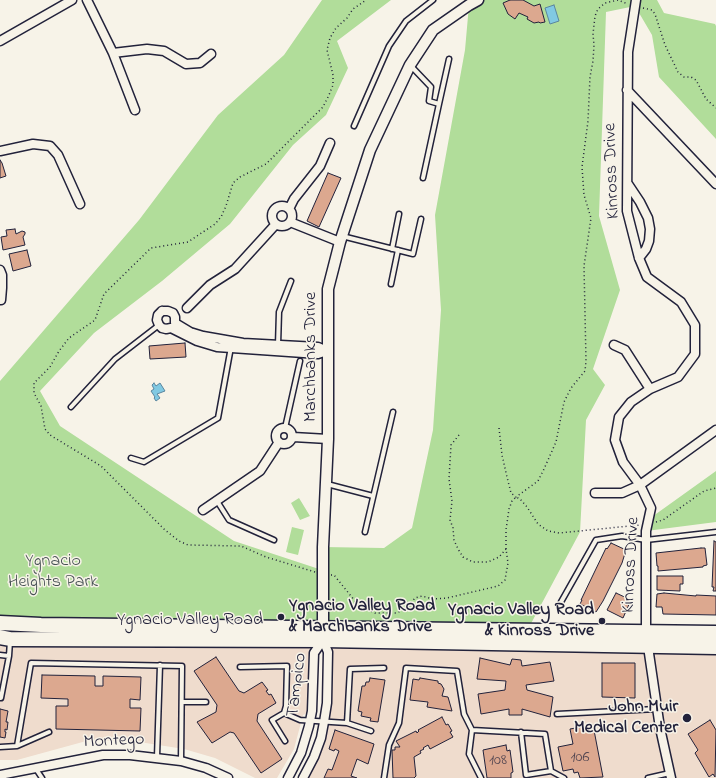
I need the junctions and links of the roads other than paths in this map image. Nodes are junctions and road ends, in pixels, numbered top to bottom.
1 (72, 0) edge
2 (87, 0) edge
3 (433, 0) edge
4 (478, 0) edge
5 (629, 0) edge
6 (467, 2) edge
7 (636, 3) edge
8 (0, 42) edge
9 (113, 53) junction
10 (211, 54) dead end
11 (449, 59) dead end
12 (410, 65) junction
13 (627, 90) junction
14 (439, 104) junction
15 (136, 110) dead end
16 (354, 126) dead end
17 (330, 143) dead end
18 (0, 151) edge
19 (423, 178) dead end
20 (628, 184) junction
21 (716, 184) edge
22 (80, 204) dead end
23 (289, 208) junction
24 (399, 214) dead end
25 (421, 219) dead end
26 (290, 222) junction
27 (276, 224) junction
28 (341, 239) junction
29 (392, 248) junction
30 (398, 250) junction
31 (639, 258) junction
32 (0, 270) edge
33 (290, 280) dead end
34 (391, 284) dead end
35 (1, 300) edge
36 (187, 308) dead end
37 (159, 325) junction
38 (231, 345) junction
39 (614, 345) dead end
40 (277, 348) junction
41 (327, 351) junction
42 (300, 361) dead end
43 (650, 388) junction
44 (71, 407) dead end
45 (392, 412) dead end
46 (285, 428) junction
47 (716, 430) edge
48 (293, 437) junction
49 (328, 439) junction
50 (279, 442) junction
51 (131, 458) dead end
52 (326, 484) junction
53 (640, 485) junction
54 (595, 493) dead end
55 (373, 496) junction
56 (217, 501) junction
57 (203, 510) dead end
58 (365, 532) dead end
59 (716, 532) edge
60 (274, 540) dead end
61 (646, 540) junction
62 (561, 602) dead end
63 (0, 623) edge
64 (646, 633) junction
65 (716, 633) edge
66 (323, 634) junction
67 (5, 638) edge
68 (647, 647) junction
69 (716, 647) edge
70 (0, 655) edge
71 (9, 656) junction
72 (160, 665) junction
73 (240, 667) dead end
74 (384, 668) dead end
75 (0, 698) edge
76 (182, 702) junction
77 (206, 702) dead end
78 (657, 708) junction
79 (284, 713) junction
80 (556, 714) dead end
81 (310, 720) junction
82 (324, 722) junction
83 (347, 723) junction
84 (472, 730) junction
85 (371, 731) dead end
86 (49, 732) dead end
87 (521, 732) junction
88 (285, 741) dead end
89 (17, 746) junction
90 (0, 747) edge
91 (157, 757) junction
92 (181, 761) junction
93 (36, 768) junction
94 (551, 771) junction
95 (670, 775) edge
96 (0, 776) edge
97 (526, 776) edge
98 (42, 778) edge
99 (228, 778) edge
100 (288, 778) edge
101 (303, 778) edge
102 (384, 778) edge
103 (481, 778) edge
104 (564, 778) edge
105 (648, 778) edge

1 - 8 street
2 - 9 street
3 - 16 lane
4 - 6 street, Marchbanks Drive
5 - 7 street
6 - 12 street, Marchbanks Drive
7 - 13 street, Kinross Drive
9 - 10 street
9 - 15 street
11 - 14 lane
12 - 14 lane
12 - 28 street, Marchbanks Drive
13 - 20 street, Kinross Drive
13 - 21 street
14 - 19 lane
17 - 23 street
18 - 22 street
20 - 31 street, Kinross Drive
20 - 31 street
23 - 26 street
23 - 27 street
24 - 29 lane
25 - 30 lane
26 - 27 street
26 - 28 street
27 - 36 street
28 - 29 lane
28 - 41 street, Marchbanks Drive
29 - 30 lane
30 - 34 lane
31 - 43 street, Kinross Drive
32 - 35 street
33 - 40 lane
37 - 38 street
37 - 38 street
37 - 44 lane
38 - 40 street
38 - 51 lane
39 - 43 street
40 - 41 street
41 - 49 street, Marchbanks Drive
42 - 46 lane
43 - 53 street, Kinross Drive
45 - 55 lane
46 - 48 street
46 - 50 street
47 - 53 street
48 - 49 street
48 - 50 street
49 - 52 street, Marchbanks Drive
50 - 56 street
52 - 55 lane
52 - 66 street, Marchbanks Drive
53 - 54 street
53 - 61 street, Kinross Drive
55 - 58 lane
56 - 57 street
56 - 60 lane
59 - 61 lane
61 - 62 lane
61 - 64 street, Kinross Drive
63 - 66 highway, Ygnacio Valley Road
64 - 65 highway, Ygnacio Valley Road
64 - 66 highway, Ygnacio Valley Road
64 - 68 street, Kinross Drive
66 - 67 highway, Ygnacio Valley Road
66 - 68 highway, Ygnacio Valley Road
66 - 81 street, Tampico
66 - 82 street, Tampico
67 - 71 lane
68 - 69 highway, Ygnacio Valley Road
68 - 78 street, Kinross Drive
70 - 71 lane
71 - 75 lane
72 - 76 lane
72 - 89 lane
72 - 91 lane
73 - 79 lane
74 - 83 lane
76 - 77 lane
76 - 92 lane
78 - 80 lane
78 - 95 street, Kinross Drive
79 - 81 lane
79 - 88 lane
81 - 82 lane
81 - 100 street, Tampico
82 - 83 lane
82 - 101 street, Tampico
83 - 85 lane
84 - 87 lane
84 - 102 lane
84 - 103 lane
86 - 89 lane
87 - 94 lane
87 - 97 lane
89 - 90 lane
91 - 92 street, Montego
91 - 93 street, Montego
92 - 99 street, Montego
93 - 96 street, Montego
93 - 98 lane
94 - 97 lane
94 - 104 lane
95 - 105 lane

